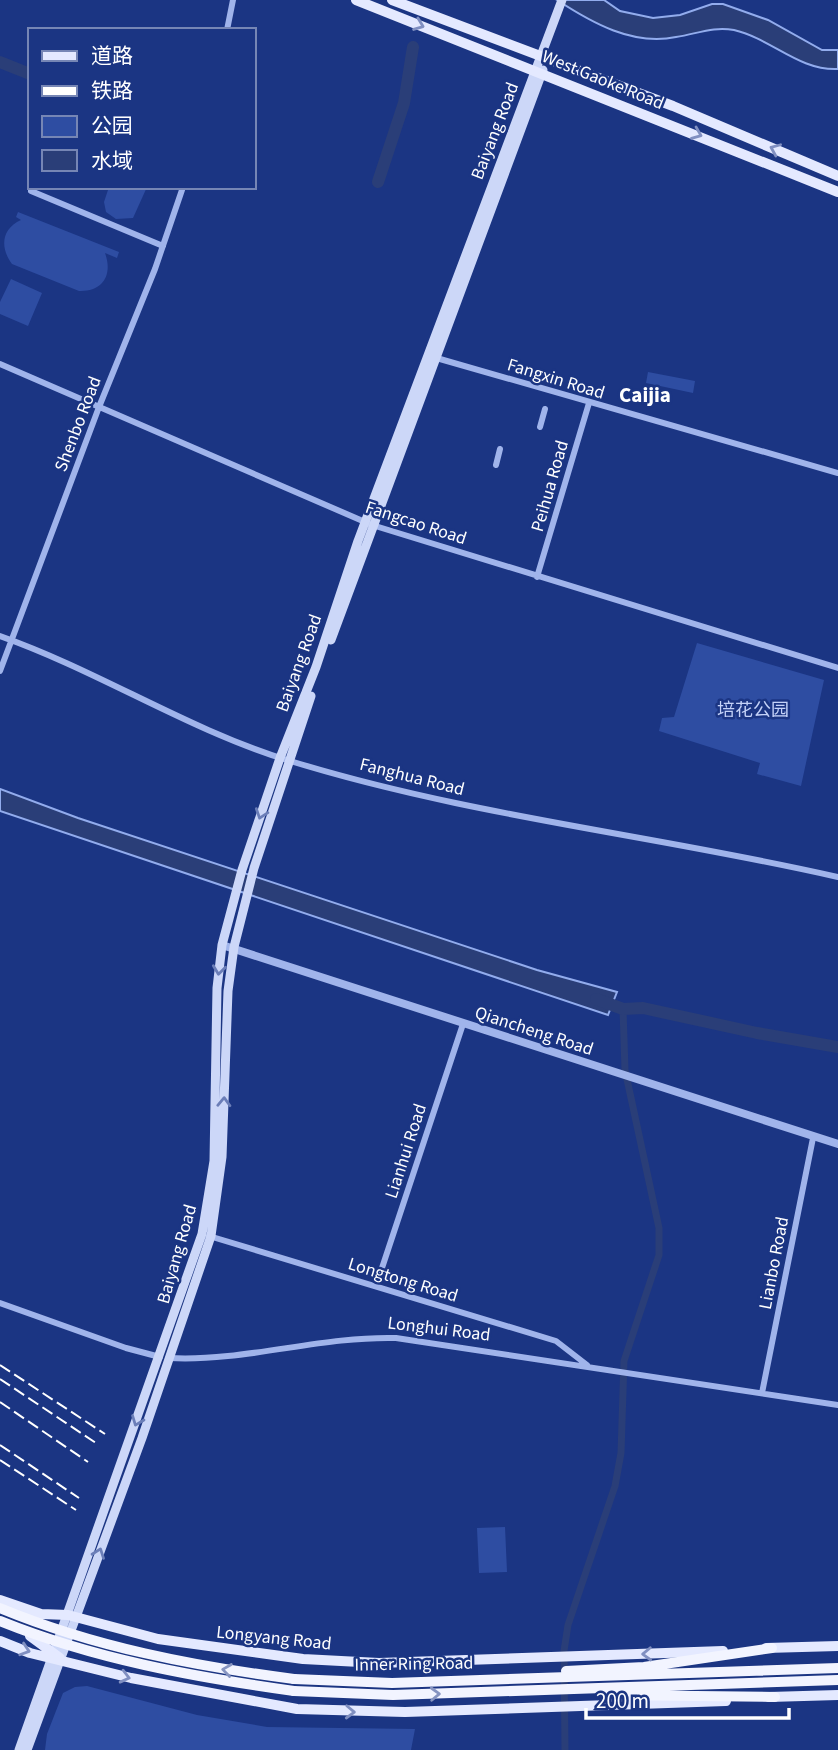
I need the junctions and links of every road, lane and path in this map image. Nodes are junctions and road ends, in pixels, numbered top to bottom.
1 (233, 0) edge
2 (356, 0) edge
3 (393, 0) edge
4 (561, 3) edge
5 (227, 28) edge
6 (542, 57) junction
7 (539, 71) junction
8 (838, 176) edge
9 (182, 189) edge
10 (31, 191) dead end
11 (838, 192) edge
12 (163, 246) junction
13 (432, 357) junction
14 (0, 365) edge
15 (589, 403) junction
16 (99, 407) junction
17 (545, 409) dead end
18 (540, 427) dead end
19 (500, 449) dead end
20 (496, 465) dead end
21 (838, 473) edge
22 (369, 523) junction
23 (537, 577) junction
24 (0, 636) edge
25 (11, 640) junction
26 (838, 667) edge
27 (0, 671) edge
28 (285, 759) junction
29 (838, 877) edge
30 (222, 945) junction
31 (234, 947) junction
32 (463, 1024) junction
33 (813, 1138) junction
34 (838, 1144) edge
35 (207, 1235) junction
36 (376, 1286) junction
37 (0, 1303) edge
38 (165, 1357) junction
39 (589, 1367) junction
40 (762, 1393) junction
41 (838, 1405) edge
42 (1, 1603) edge
43 (72, 1616) junction
44 (0, 1623) edge
45 (0, 1642) edge
46 (838, 1646) edge
47 (772, 1648) junction
48 (55, 1656) junction
49 (838, 1668) edge
50 (580, 1673) junction
51 (838, 1680) edge
52 (294, 1685) junction
53 (581, 1692) junction
54 (838, 1695) edge
55 (775, 1697) junction
56 (19, 1750) edge
57 (27, 1750) edge

1 - 5 street
2 -> 7 main road, West Gaoke Road
3 - 6 main road, West Gaoke Road
4 - 6 main road
6 - 7 main road, Baiyang Road
8 -> 6 main road, West Gaoke Road
7 -> 11 main road, West Gaoke Road
7 - 13 main road, Baiyang Road
9 - 12 street, Shenbo Road
10 - 12 street
12 - 16 street, Shenbo Road
13 - 15 street, Fangxin Road
13 - 22 main road, Baiyang Road
14 - 16 street, Fangcao Road
15 - 21 street, Fangxin Road
15 - 23 street, Peihua Road
16 - 22 street, Fangcao Road
16 - 25 street, Shenbo Road
17 - 18 street
19 - 20 street
22 - 23 street, Fangcao Road
22 - 28 main road, Baiyang Road
23 - 26 street, Fangcao Road
24 - 25 street, Fanghua Road
25 - 27 street, Shenbo Road
25 - 28 street, Fanghua Road
28 - 29 street, Fanghua Road
28 -> 30 main road, Baiyang Road
28 - 31 main road, Baiyang Road
30 - 31 street, Qiancheng Road
30 -> 35 main road, Baiyang Road
31 - 32 street, Qiancheng Road
35 -> 31 main road, Baiyang Road
32 - 33 street, Qiancheng Road
32 - 36 street, Lianhui Road
33 - 34 street, Qiancheng Road
33 - 40 street, Lianbo Road
35 - 36 street, Longtong Road
35 - 38 main road, Baiyang Road
36 - 39 street, Longtong Road
37 - 38 street, Longhui Road
38 - 39 street, Longhui Road
38 - 43 main road, Baiyang Road
39 - 40 street, Longhui Road
40 - 41 street, Longhui Road
42 - 43 main road, Longyang Road
52 -> 42 highway, Inner Ring Road, bridge
47 -> 43 main road, Longyang Road
43 - 48 main road, Baiyang Road
44 - 48 main road
44 - 52 highway, Inner Ring Road, bridge
45 -> 48 main road
46 - 47 main road, Longyang Road
47 - 50 highway
48 -> 55 main road
48 - 56 main road, Baiyang Road
48 - 57 main road, Baiyang Road
49 - 50 highway, Inner Ring Road
50 - 52 highway, Inner Ring Road
51 - 53 highway, Inner Ring Road
52 -> 53 highway, Inner Ring Road
53 - 55 highway
54 - 55 main road

